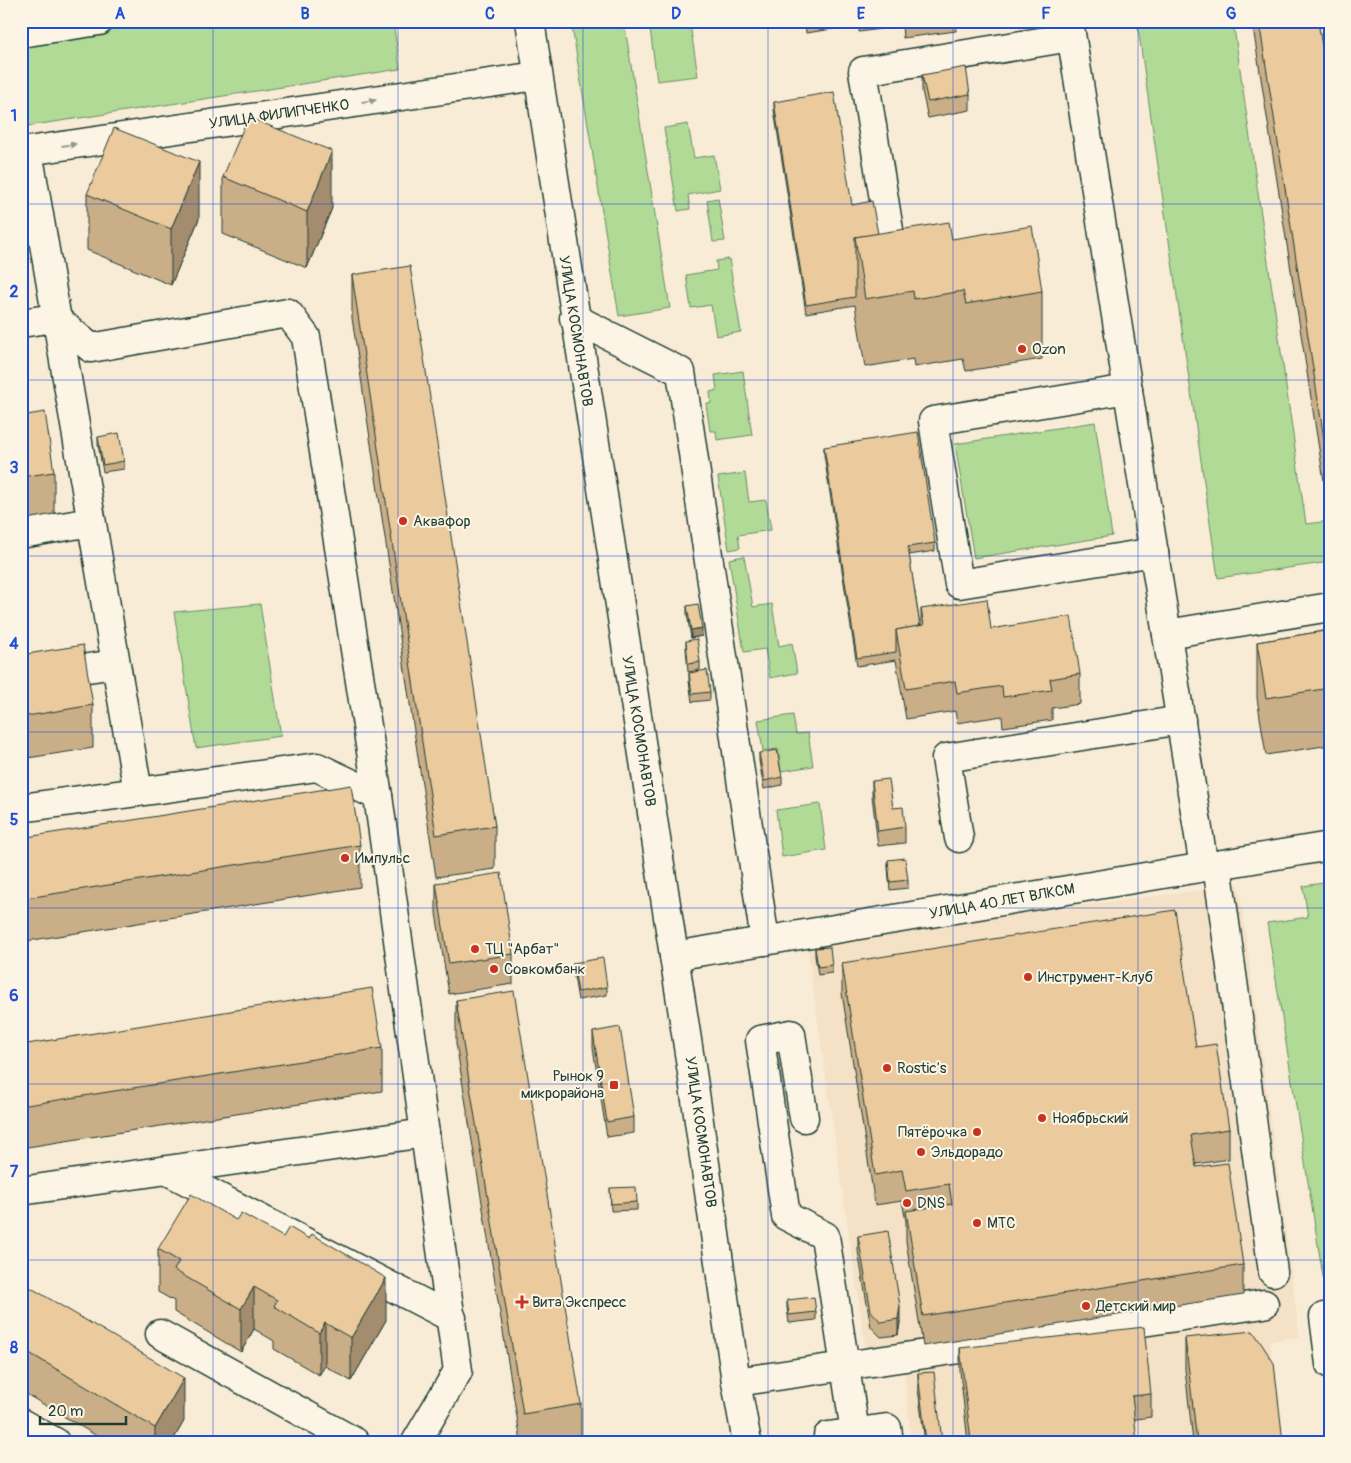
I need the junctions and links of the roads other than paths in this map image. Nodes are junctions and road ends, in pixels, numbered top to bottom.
1 (98, 21) edge
2 (530, 21) edge
3 (1070, 29) edge
4 (21, 33) edge
5 (537, 76) junction
6 (25, 152) edge
7 (890, 236) edge
8 (56, 318) junction
9 (574, 318) junction
10 (21, 323) edge
11 (1128, 390) junction
12 (91, 522) junction
13 (21, 534) edge
14 (1154, 552) junction
15 (1330, 607) edge
16 (1167, 634) junction
17 (115, 664) junction
18 (21, 678) edge
19 (1181, 720) junction
20 (138, 792) junction
21 (378, 796) junction
22 (21, 808) edge
23 (959, 838) dead end
24 (1330, 846) edge
25 (1211, 866) junction
26 (765, 941) junction
27 (674, 956) junction
28 (804, 1118) dead end
29 (425, 1132) junction
30 (168, 1171) junction
31 (21, 1191) edge
32 (1273, 1272) dead end
33 (1264, 1304) dead end
34 (1324, 1317) dead end
35 (452, 1318) junction
36 (160, 1334) dead end
37 (846, 1364) junction
38 (1330, 1364) edge
39 (736, 1382) junction
40 (21, 1423) edge
41 (855, 1432) junction
42 (55, 1442) edge
43 (355, 1442) edge
44 (416, 1442) edge
45 (747, 1442) edge
46 (828, 1442) edge
47 (889, 1442) edge

1 - 4 street
2 - 5 street, УЛИЦА КОСМОНАВТОВ
3 - 7 street
3 - 11 street
6 -> 5 street, УЛИЦА ФИЛИПЧЕНКО
5 - 9 street, УЛИЦА КОСМОНАВТОВ
6 - 8 street
8 - 10 street
8 - 12 street
8 - 21 street
9 - 26 street
9 - 27 street, УЛИЦА КОСМОНАВТОВ
11 - 14 street
11 - 14 street
12 - 13 street
12 - 17 street
14 - 16 street
15 - 16 street
16 - 19 street
17 - 18 street
17 - 20 street
19 - 23 street
19 - 25 street
20 - 21 street
20 - 22 street
21 - 29 street
24 - 25 street, УЛИЦА 40 ЛЕТ ВЛКСМ
25 - 26 street, УЛИЦА 40 ЛЕТ ВЛКСМ
25 - 32 street
26 - 27 street, УЛИЦА 40 ЛЕТ ВЛКСМ
27 - 39 street, УЛИЦА КОСМОНАВТОВ
28 - 37 street
29 - 30 street
29 - 35 street
30 - 31 street
30 - 35 street
33 - 37 street
34 - 38 street
35 - 44 street
36 - 43 street
37 - 39 street
37 - 41 street
39 - 45 street, УЛИЦА КОСМОНАВТОВ
40 - 42 street
41 - 46 street
41 - 47 street

